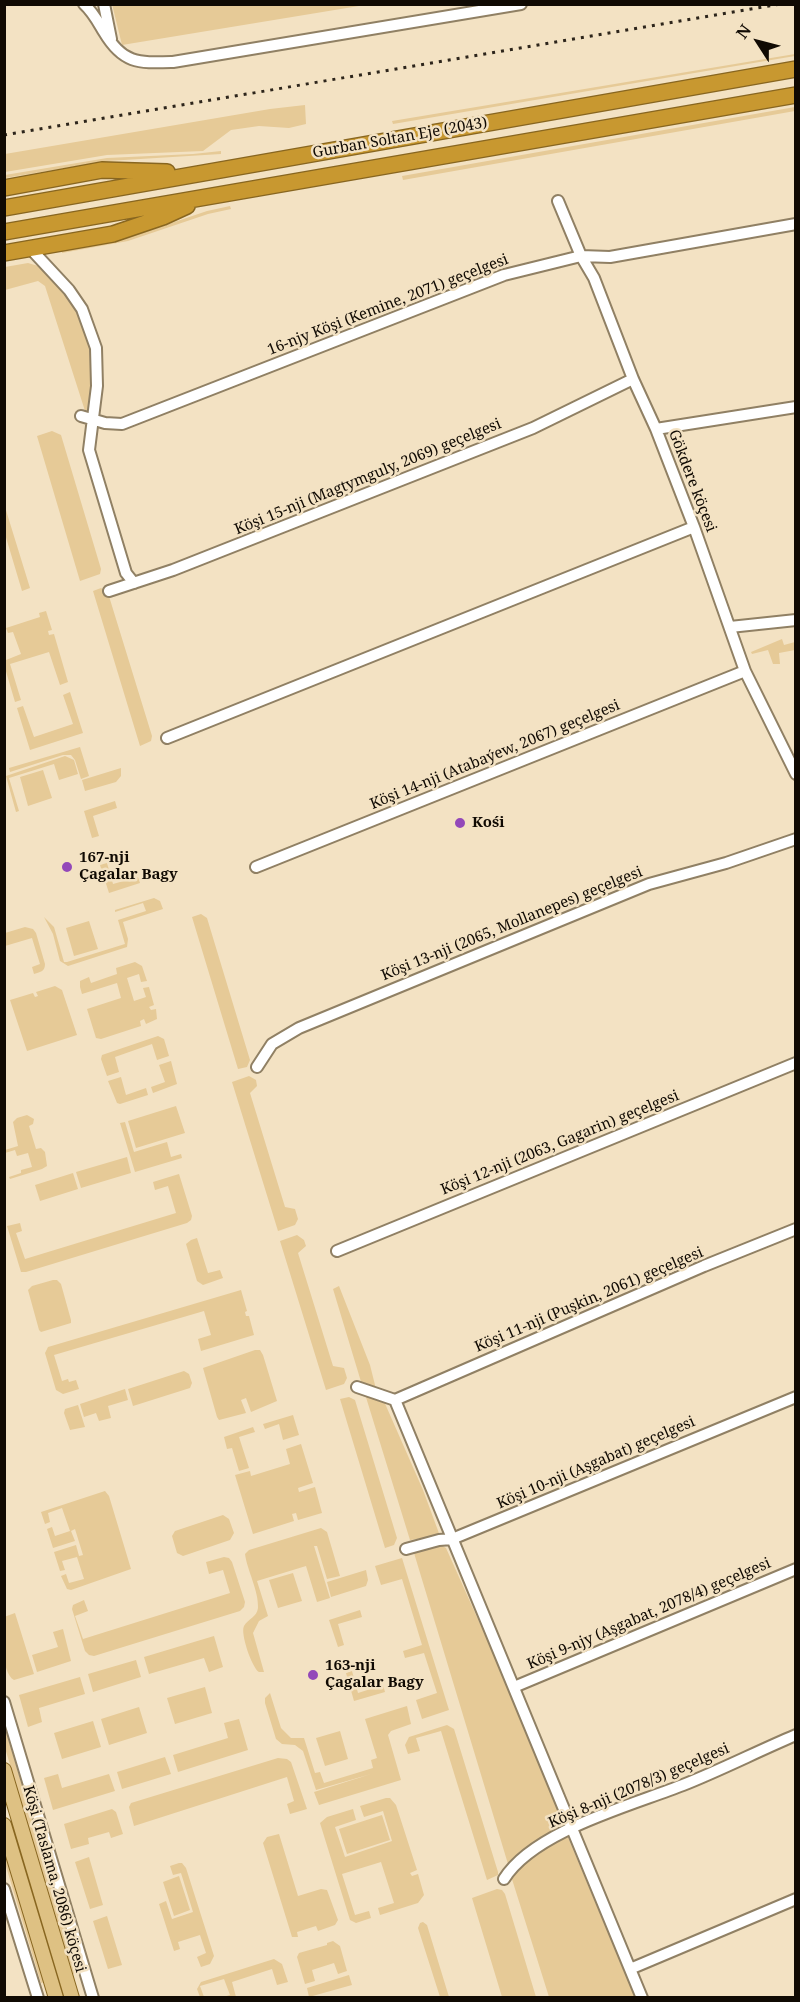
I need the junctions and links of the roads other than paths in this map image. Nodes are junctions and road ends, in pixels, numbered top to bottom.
1 (84, 4) edge
2 (104, 4) edge
3 (520, 4) edge
4 (112, 46) junction
5 (795, 69) edge
6 (795, 94) edge
7 (200, 173) junction
8 (4, 188) edge
9 (209, 196) junction
10 (558, 201) dead end
11 (4, 208) edge
12 (795, 224) edge
13 (4, 232) edge
14 (30, 248) junction
15 (4, 253) edge
16 (581, 256) junction
17 (633, 379) junction
18 (795, 408) edge
19 (81, 416) dead end
20 (93, 420) junction
21 (656, 429) junction
22 (694, 527) junction
23 (134, 583) junction
24 (110, 591) dead end
25 (795, 620) edge
26 (730, 627) junction
27 (745, 671) junction
28 (167, 738) dead end
29 (795, 774) edge
30 (795, 839) edge
31 (256, 867) dead end
32 (795, 1064) edge
33 (257, 1067) dead end
34 (795, 1229) edge
35 (337, 1251) dead end
36 (357, 1387) dead end
37 (795, 1397) edge
38 (395, 1401) junction
39 (452, 1539) junction
40 (406, 1549) dead end
41 (795, 1569) edge
42 (514, 1687) junction
43 (4, 1702) edge
44 (795, 1735) edge
45 (4, 1770) edge
46 (4, 1825) edge
47 (573, 1827) junction
48 (504, 1879) dead end
49 (4, 1889) edge
50 (795, 1899) edge
51 (630, 1969) junction
52 (38, 1998) edge
53 (56, 1998) edge
54 (72, 1998) edge
55 (93, 1998) edge
56 (642, 1998) edge

1 - 4 street
2 - 4 street
3 - 4 street
5 - 7 highway, Gurban Soltan Eje (2043)
6 - 9 highway, Gurban Soltan Eje (2043)
7 - 8 highway
7 - 11 highway, Gurban Soltan Eje (2043)
9 - 13 highway, Gurban Soltan Eje (2043)
9 - 14 highway
10 - 16 street, Gökdere köçesi
12 - 16 street, 16-njy Köşi (Kemine, 2071) geçelgesi
14 - 15 highway
14 - 20 street
16 - 17 street, Gökdere köçesi
16 - 20 street, 16-njy Köşi (Kemine, 2071) geçelgesi
17 - 21 street, Gökdere köçesi
17 - 23 street, Köşi 15-nji (Magtymguly, 2069) geçelgesi
18 - 21 street
19 - 20 street
20 - 23 street
21 - 22 street, Gökdere köçesi
22 - 26 street, Gökdere köçesi
22 - 28 street
23 - 24 street, Köşi 15-nji (Magtymguly, 2069) geçelgesi
25 - 26 street
26 - 27 street, Gökdere köçesi
27 - 29 street, Gökdere köçesi
27 - 31 street, Köşi 14-nji (Atabaýew, 2067) geçelgesi
30 - 33 street, Köşi 13-nji (2065, Mollanepes) geçelgesi
32 - 35 street, Köşi 12-nji (2063, Gagarin) geçelgesi
34 - 38 street, Köşi 11-nji (Puşkin, 2061) geçelgesi
36 - 38 street
37 - 39 street, Köşi 10-nji (Aşgabat) geçelgesi
38 - 39 street
39 - 40 street, Köşi 10-nji (Aşgabat) geçelgesi
39 - 42 street
41 - 42 street, Köşi 9-njy (Aşgabat, 2078/4) geçelgesi
42 - 47 street
43 - 55 street
44 - 47 street, Köşi 8-nji (2078/3) geçelgesi
45 - 54 main road, Köşi (Taslama, 2086) köçesi
46 - 53 main road, Köşi (Taslama, 2086) köçesi
47 - 48 street, Köşi 8-nji (2078/3) geçelgesi
47 - 51 street
49 - 52 street
50 - 51 street
51 - 56 street

